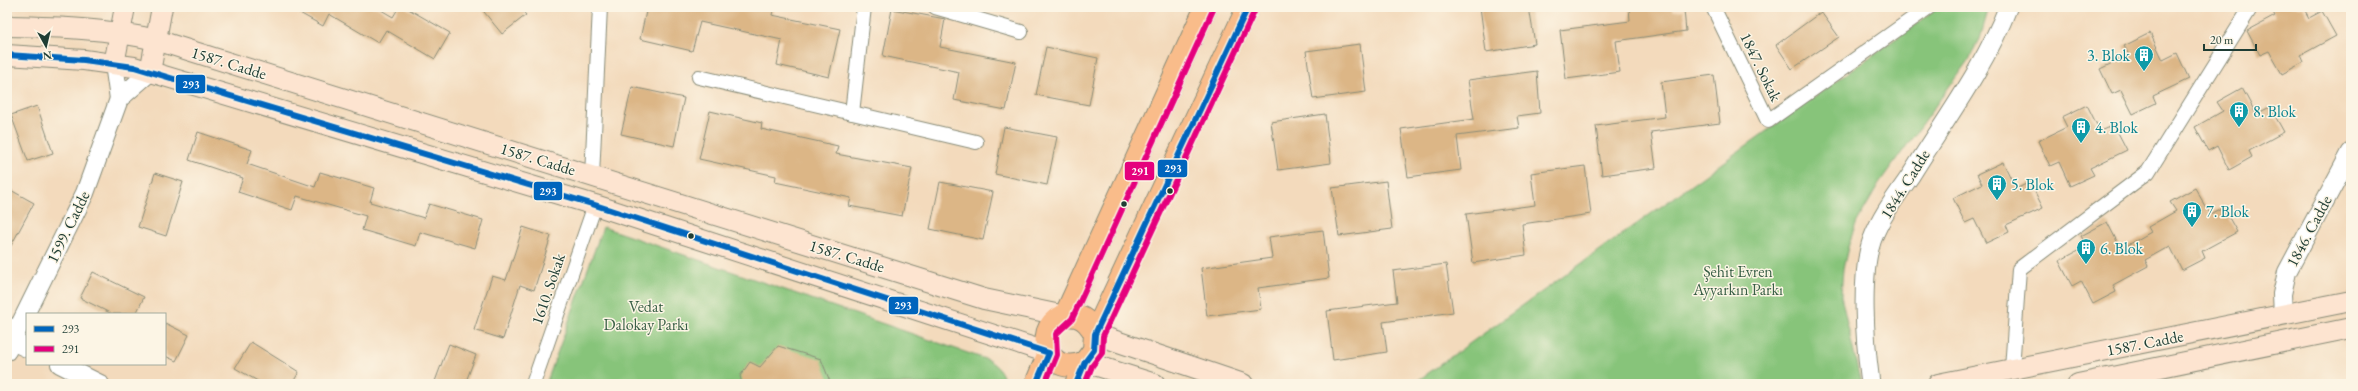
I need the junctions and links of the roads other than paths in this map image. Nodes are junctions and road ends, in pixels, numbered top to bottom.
1 (125, 7) edge
2 (162, 7) edge
3 (600, 7) edge
4 (864, 7) edge
5 (935, 7) edge
6 (1206, 7) edge
7 (1248, 7) edge
8 (1713, 7) edge
9 (1929, 7) edge
10 (2008, 7) edge
11 (2251, 7) edge
12 (7, 26) edge
13 (1021, 32) dead end
14 (120, 34) junction
15 (156, 40) junction
16 (7, 56) edge
17 (114, 64) junction
18 (150, 72) junction
19 (699, 77) dead end
20 (119, 99) junction
21 (852, 113) junction
22 (976, 142) dead end
23 (2351, 152) edge
24 (592, 176) junction
25 (595, 205) junction
26 (2351, 301) edge
27 (2283, 315) junction
28 (1065, 316) junction
29 (2351, 328) edge
30 (1095, 334) junction
31 (14, 337) edge
32 (2289, 341) junction
33 (1049, 353) junction
34 (1085, 362) junction
35 (62, 365) edge
36 (2012, 369) junction
37 (1871, 382) edge
38 (100, 384) edge
39 (533, 384) edge
40 (1036, 384) edge
41 (1076, 384) edge
42 (1155, 384) edge
43 (1243, 384) edge
44 (1938, 384) edge
45 (2078, 384) edge

1 - 14 main road
2 - 15 main road
3 - 24 street
4 - 21 street
5 - 13 street
6 - 28 main road
7 - 30 main road
8 - 9 street, 1847. Sokak
10 - 37 street, 1844. Cadde
11 - 36 street
12 - 14 main road, 1587. Cadde
14 - 15 main road, 1587. Cadde
14 - 17 main road
15 - 18 main road
15 - 24 main road, 1587. Cadde
16 - 17 main road, 1587. Cadde
17 - 18 main road, 1587. Cadde
17 - 20 street, 1599. Cadde
18 - 20 street, 1599. Cadde
18 - 25 main road, 1587. Cadde
19 - 21 street
20 - 31 street, 1599. Cadde
21 - 22 street
23 - 27 street, 1846. Cadde
24 - 28 main road, 1587. Cadde
25 - 33 main road, 1587. Cadde
25 - 39 street, 1610. Sokak
26 - 27 main road, 1587. Cadde
27 - 32 main road
27 - 36 main road, 1587. Cadde
28 - 30 main road
28 - 33 main road
29 - 32 main road, 1587. Cadde
30 - 34 main road
30 - 43 main road
32 - 45 main road, 1587. Cadde
33 - 34 main road
33 - 40 main road
34 - 41 main road
34 - 42 main road
35 - 38 street
36 - 44 main road, 1587. Cadde

